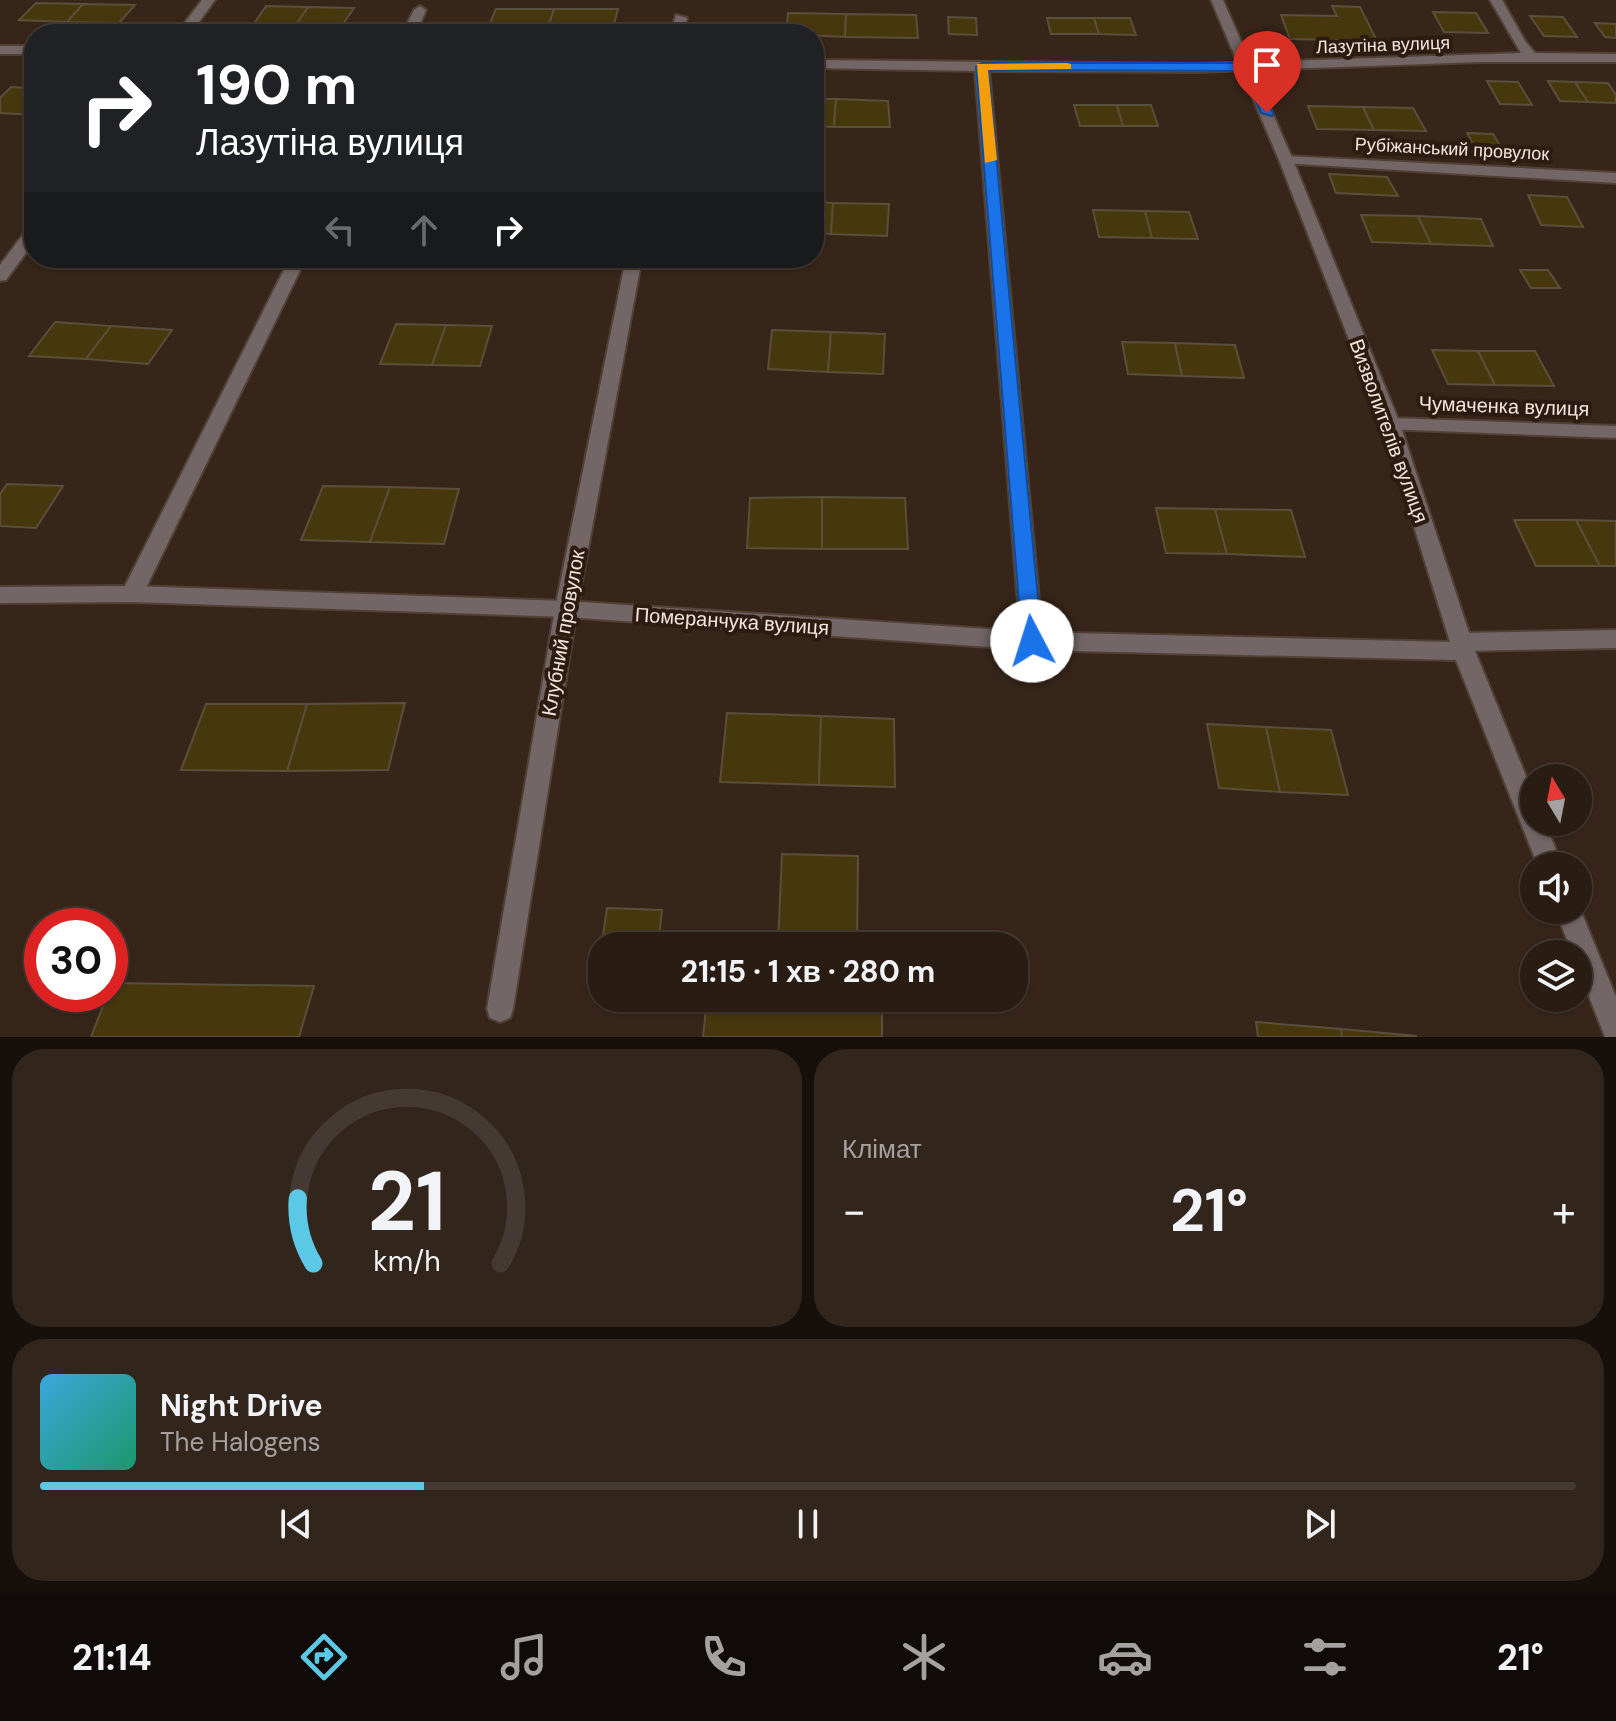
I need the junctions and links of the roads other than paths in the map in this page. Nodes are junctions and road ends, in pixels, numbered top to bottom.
1 (209, 0) edge
2 (1217, 0) edge
3 (1496, 0) edge
4 (420, 10) dead end
5 (681, 18) dead end
6 (191, 24) edge
7 (414, 24) edge
8 (680, 24) edge
9 (0, 50) edge
10 (24, 50) edge
11 (1530, 55) junction
12 (1616, 58) edge
13 (824, 64) edge
14 (982, 67) junction
15 (1248, 67) junction
16 (1286, 160) junction
17 (1616, 178) edge
18 (24, 244) edge
19 (293, 268) edge
20 (632, 268) edge
21 (0, 276) edge
22 (1391, 424) junction
23 (1616, 432) edge
24 (132, 594) junction
25 (0, 595) edge
26 (566, 609) junction
27 (1616, 639) edge
28 (1032, 641) junction
29 (1462, 646) junction
30 (1544, 852) edge
31 (1574, 924) edge
32 (500, 1009) dead end
33 (1616, 1030) edge

1 - 6 street
2 - 15 street, Визволителів вулиця
3 - 11 street
4 - 7 street
5 - 8 street
9 - 10 street
11 - 12 street, Лазутіна вулиця
11 - 15 street, Лазутіна вулиця
13 - 14 street, Лазутіна вулиця
14 - 15 street, Лазутіна вулиця
14 - 28 street
15 - 16 street, Визволителів вулиця
16 - 17 street, Рубіжанський провулок
16 - 22 street, Визволителів вулиця
18 - 21 street
19 - 24 street
20 - 26 street, Клубний провулок
22 - 23 street, Чумаченка вулиця
22 - 29 street, Визволителів вулиця
24 - 25 street, Померанчука вулиця
24 - 26 street, Померанчука вулиця
26 - 28 street, Померанчука вулиця
26 - 32 street, Клубний провулок
27 - 29 street, Померанчука вулиця
28 - 29 street, Померанчука вулиця
29 - 30 street, Визволителів вулиця
31 - 33 street

